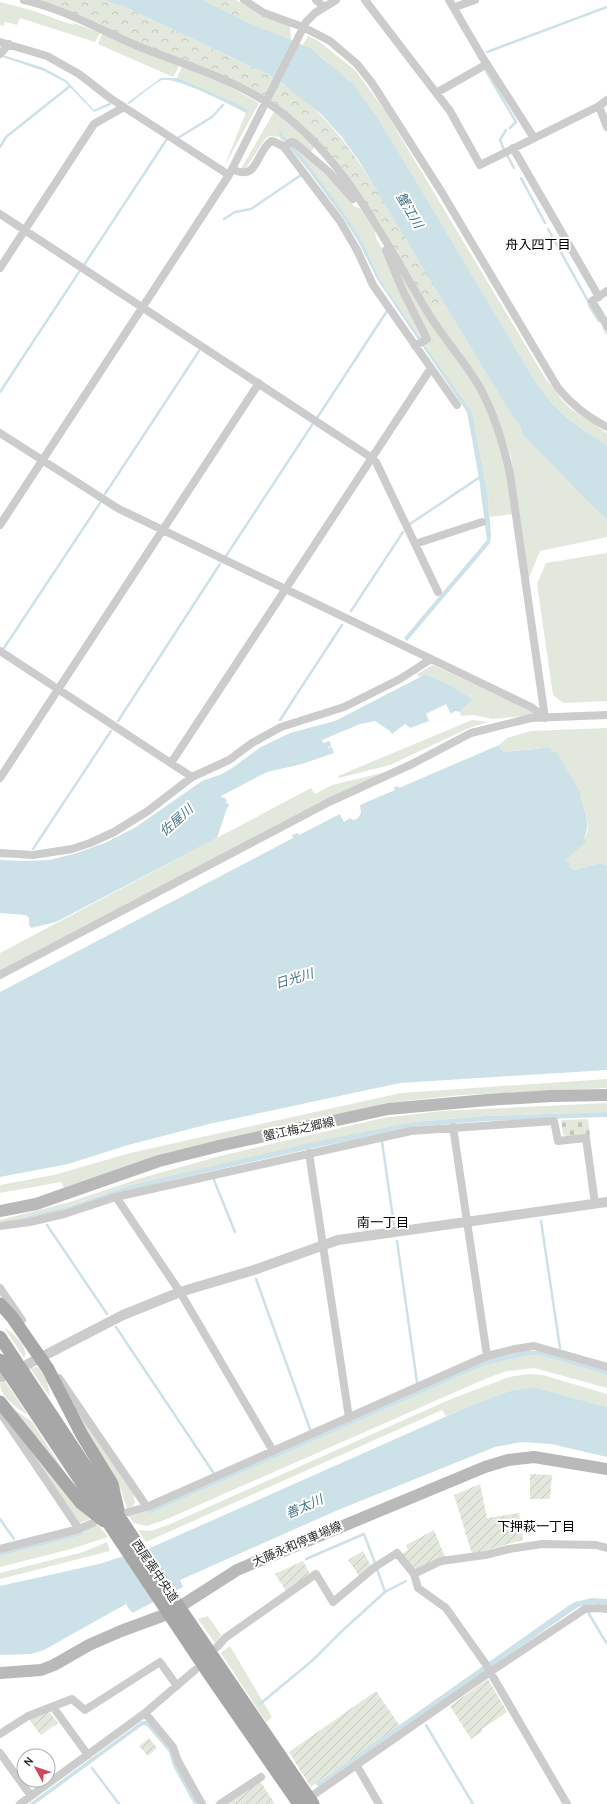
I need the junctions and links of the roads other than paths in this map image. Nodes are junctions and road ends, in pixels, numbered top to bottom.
1 (24, 0) edge
2 (244, 0) edge
3 (316, 0) edge
4 (336, 0) edge
5 (365, 0) edge
6 (450, 0) edge
7 (475, 0) edge
8 (324, 7) junction
9 (455, 8) junction
10 (302, 30) junction
11 (0, 42) edge
12 (9, 44) junction
13 (1, 53) edge
14 (487, 64) junction
15 (436, 93) junction
16 (267, 100) junction
17 (607, 100) edge
18 (599, 106) junction
19 (124, 107) junction
20 (607, 127) edge
21 (534, 138) junction
22 (288, 145) junction
23 (513, 148) junction
24 (230, 172) junction
25 (360, 201) junction
26 (0, 214) edge
27 (25, 230) junction
28 (379, 231) junction
29 (0, 268) edge
30 (607, 291) edge
31 (599, 297) junction
32 (143, 307) junction
33 (607, 326) edge
34 (420, 343) junction
35 (431, 368) junction
36 (259, 383) junction
37 (457, 405) dead end
38 (607, 427) edge
39 (0, 433) edge
40 (372, 458) junction
41 (43, 460) junction
42 (482, 522) dead end
43 (0, 526) edge
44 (162, 531) junction
45 (415, 544) junction
46 (286, 589) junction
47 (438, 592) dead end
48 (0, 651) edge
49 (431, 659) junction
50 (58, 689) junction
51 (607, 715) edge
52 (545, 718) junction
53 (171, 763) junction
54 (192, 777) junction
55 (0, 778) edge
56 (0, 853) edge
57 (0, 975) edge
58 (607, 1095) edge
59 (453, 1127) junction
60 (309, 1153) junction
61 (116, 1197) junction
62 (607, 1202) edge
63 (595, 1204) junction
64 (0, 1211) edge
65 (467, 1221) junction
66 (0, 1226) edge
67 (323, 1246) junction
68 (0, 1288) edge
69 (180, 1292) junction
70 (0, 1304) edge
71 (0, 1337) edge
72 (487, 1356) junction
73 (42, 1357) junction
74 (0, 1360) edge
75 (28, 1364) dead end
76 (607, 1367) edge
77 (0, 1402) edge
78 (0, 1412) edge
79 (349, 1418) junction
80 (273, 1451) junction
81 (607, 1469) edge
82 (147, 1507) junction
83 (120, 1520) junction
84 (93, 1523) dead end
85 (79, 1530) junction
86 (0, 1548) edge
87 (607, 1548) edge
88 (414, 1574) junction
89 (171, 1605) junction
90 (607, 1609) edge
91 (216, 1647) dead end
92 (488, 1668) junction
93 (195, 1670) dead end
94 (0, 1673) edge
95 (177, 1686) junction
96 (53, 1707) junction
97 (145, 1713) junction
98 (0, 1734) edge
99 (0, 1753) edge
100 (88, 1755) junction
101 (357, 1766) junction
102 (261, 1777) dead end
103 (31, 1796) junction
104 (306, 1803) edge
105 (20, 1804) edge
106 (202, 1804) edge
107 (220, 1804) edge
108 (379, 1804) edge
109 (567, 1804) edge

1 - 16 street
2 - 10 street
3 - 8 street
4 - 8 street
5 - 15 street
6 - 9 street
7 - 9 street
8 - 10 street
9 - 14 street
10 - 16 street
10 - 38 street
11 - 12 street
12 - 13 street
12 - 19 street
14 - 15 street
14 - 21 street
15 - 23 street
16 - 24 street
16 - 25 street
17 - 18 street
18 - 20 street
18 - 21 street
19 - 24 street
19 - 27 street
21 - 23 street
22 - 24 street
22 - 25 street
22 - 34 street
23 - 31 street
24 - 32 street
25 - 28 street
26 - 27 street
27 - 29 street
27 - 32 street
28 - 34 street
28 - 52 street
30 - 31 street
31 - 33 street
32 - 36 street
32 - 41 street
34 - 35 street
35 - 37 street
35 - 40 street
36 - 40 street
36 - 44 street
39 - 41 street
40 - 45 street
40 - 46 street
41 - 43 street
41 - 44 street
42 - 45 street
44 - 46 street
44 - 50 street
45 - 47 street
46 - 49 street
46 - 53 street
48 - 50 street
49 - 52 street
49 - 54 street
50 - 53 street
50 - 55 street
51 - 52 street
52 - 57 street
53 - 54 street
54 - 56 street
58 - 64 main road, 蟹江梅之郷線
59 - 60 street
59 - 63 street
59 - 65 street
60 - 61 street
60 - 67 street
61 - 66 street
61 - 69 street
62 - 63 street
63 - 65 street
65 - 67 street
65 - 72 street
67 - 69 street
67 - 79 street
68 - 73 street
69 - 73 street
69 - 80 street
70 - 73 main road
71 - 83 main road, 西尾張中央道
72 - 76 street
72 - 79 street
73 - 75 street
73 - 82 street
73 - 83 main road
74 - 83 main road, 西尾張中央道
77 - 83 main road
78 - 85 street
79 - 80 street
80 - 82 street
81 - 89 main road, 大藤永和停車場線
82 - 83 street
83 - 89 main road, 西尾張中央道
84 - 85 street
85 - 86 street
87 - 88 street
88 - 91 street
88 - 92 street
89 - 94 main road, 大藤永和停車場線
89 - 104 main road, 西尾張中央道
90 - 92 street
92 - 101 street
92 - 109 street
93 - 95 street
95 - 96 street
95 - 97 street
96 - 98 street
96 - 100 street
97 - 100 street
97 - 106 street
99 - 103 street
100 - 103 street
101 - 104 street
101 - 108 street
102 - 107 street
103 - 105 street

